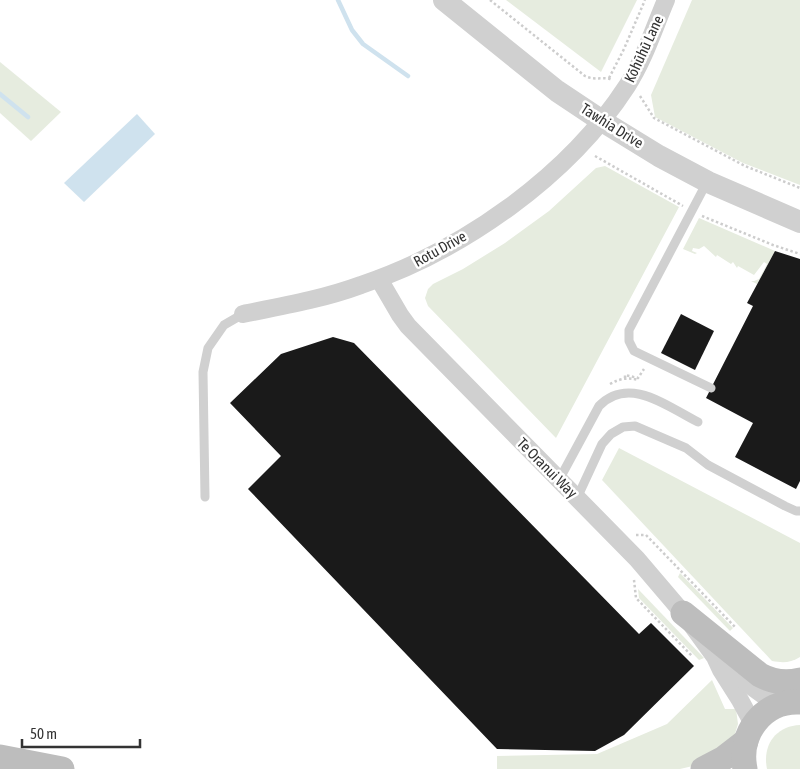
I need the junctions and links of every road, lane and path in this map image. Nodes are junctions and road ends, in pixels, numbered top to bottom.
1 (444, 0) edge
2 (490, 0) edge
3 (645, 0) edge
4 (666, 0) edge
5 (609, 78) junction
6 (614, 81) dead end
7 (640, 96) dead end
8 (602, 121) junction
9 (595, 156) dead end
10 (708, 182) junction
11 (800, 188) edge
12 (685, 206) dead end
13 (701, 215) dead end
14 (800, 222) edge
15 (800, 254) edge
16 (379, 279) junction
17 (243, 314) joint
18 (626, 378) dead end
19 (638, 378) dead end
20 (711, 388) dead end
21 (698, 422) dead end
22 (559, 480) junction
23 (205, 497) dead end
24 (577, 498) junction
25 (800, 511) edge
26 (646, 535) dead end
27 (636, 598) dead end
28 (683, 613) junction
29 (741, 634) dead end
30 (715, 657) junction
31 (694, 658) dead end
32 (794, 696) edge
33 (749, 733) junction
34 (0, 757) edge
35 (62, 769) edge
36 (703, 769) edge
37 (745, 769) edge

1 - 8 street, Tawhia Drive
2 - 5 path
3 - 5 path
4 - 8 street, Kōhūhū Lane
5 - 6 path
7 - 11 path
8 - 10 street, Tawhia Drive
8 - 16 street, Rotu Drive
9 - 12 path
10 - 14 street, Tawhia Drive
10 - 20 lane
13 - 15 path
16 - 17 street, Rotu Drive
16 - 22 street, Te Oranui Way
17 - 23 lane
18 - 19 path
21 - 22 lane
22 - 24 street, Te Oranui Way
24 - 25 lane
24 - 28 street, Te Oranui Way
26 - 29 path
27 - 31 path
28 - 30 street, Te Oranui Way
28 - 32 main road
30 - 32 street, Te Oranui Way
30 - 33 street, Te Oranui Way
32 - 33 main road
33 - 36 main road
33 - 37 main road
34 - 35 main road

